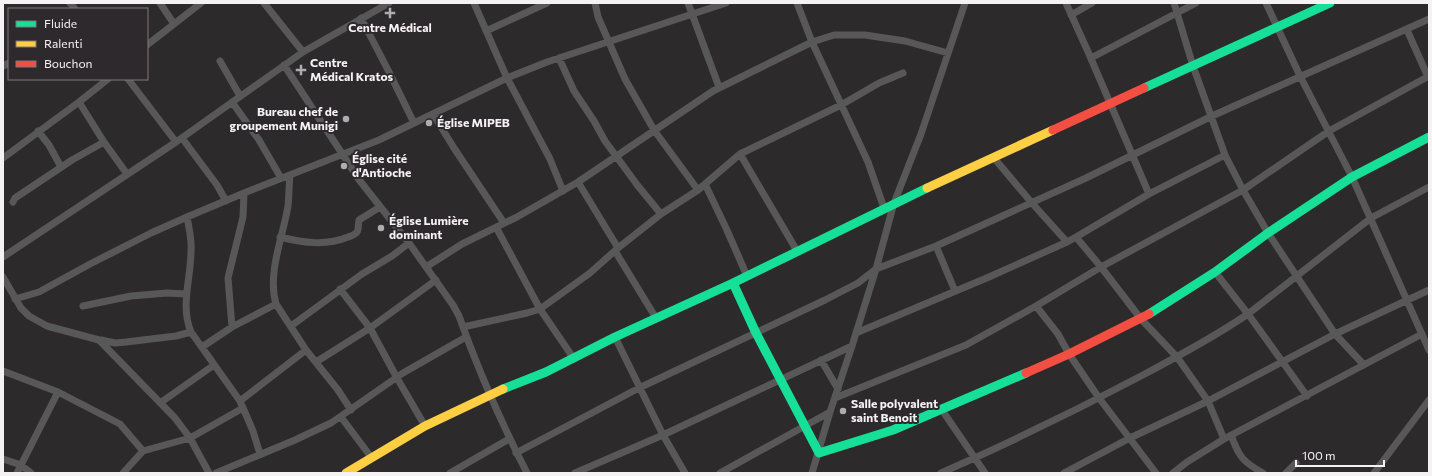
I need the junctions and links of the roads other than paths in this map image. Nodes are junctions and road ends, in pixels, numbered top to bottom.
1 (160, 3) edge
2 (201, 3) edge
3 (264, 3) edge
4 (389, 3) edge
5 (474, 3) edge
6 (547, 3) edge
7 (595, 3) edge
8 (688, 3) edge
9 (726, 3) edge
10 (797, 3) edge
11 (965, 3) edge
12 (1066, 3) edge
13 (1092, 3) edge
14 (1174, 3) edge
15 (1196, 3) edge
16 (1266, 3) edge
17 (1330, 3) edge
18 (535, 5) edge
19 (1177, 12) junction
20 (693, 15) junction
21 (1071, 15) junction
22 (361, 18) junction
23 (1429, 19) edge
24 (174, 24) junction
25 (1276, 27) junction
26 (1407, 30) junction
27 (486, 31) junction
28 (608, 42) junction
29 (812, 42) junction
30 (148, 44) edge
31 (302, 52) junction
32 (948, 53) junction
33 (559, 58) junction
34 (1091, 58) junction
35 (220, 61) dead end
36 (284, 65) junction
37 (1193, 66) junction
38 (903, 73) dead end
39 (1300, 76) junction
40 (1428, 76) edge
41 (507, 78) junction
42 (107, 80) edge
43 (129, 80) edge
44 (720, 87) junction
45 (240, 96) junction
46 (79, 102) junction
47 (232, 102) junction
48 (1110, 104) junction
49 (841, 105) junction
50 (433, 114) junction
51 (1212, 116) junction
52 (414, 123) junction
53 (654, 130) junction
54 (38, 131) junction
55 (1329, 131) junction
56 (1429, 137) edge
57 (179, 140) junction
58 (104, 142) junction
59 (740, 154) junction
60 (343, 155) junction
61 (616, 155) junction
62 (1225, 155) junction
63 (1131, 156) junction
64 (3, 158) edge
65 (994, 158) junction
66 (61, 167) junction
67 (127, 174) junction
68 (290, 175) junction
69 (1352, 177) junction
70 (281, 178) junction
71 (578, 182) junction
72 (705, 184) junction
73 (1429, 187) edge
74 (698, 190) junction
75 (1243, 190) junction
76 (563, 191) junction
77 (244, 193) junction
78 (1149, 194) junction
79 (226, 201) junction
80 (13, 202) dead end
81 (1031, 202) junction
82 (894, 203) junction
83 (380, 208) junction
84 (884, 208) junction
85 (661, 214) junction
86 (187, 217) junction
87 (1371, 218) junction
88 (504, 223) junction
89 (496, 227) junction
90 (1268, 233) junction
91 (280, 237) junction
92 (1076, 237) junction
93 (410, 242) junction
94 (1067, 242) junction
95 (936, 246) junction
96 (616, 249) junction
97 (796, 251) junction
98 (3, 257) edge
99 (426, 267) junction
100 (1101, 267) junction
101 (876, 269) junction
102 (1215, 272) junction
103 (1296, 275) junction
104 (747, 276) junction
105 (3, 277) edge
106 (436, 280) junction
107 (732, 283) junction
108 (340, 289) junction
109 (1429, 290) edge
110 (955, 291) junction
111 (186, 294) junction
112 (16, 299) junction
113 (1407, 300) junction
114 (276, 304) junction
115 (83, 306) dead end
116 (1036, 306) junction
117 (540, 309) junction
118 (1248, 314) junction
119 (656, 318) junction
120 (1141, 319) junction
121 (290, 326) junction
122 (232, 327) junction
123 (463, 327) junction
124 (370, 328) junction
125 (191, 332) junction
126 (756, 333) junction
127 (856, 333) junction
128 (1335, 334) junction
129 (1422, 334) junction
130 (466, 337) junction
131 (615, 337) junction
132 (99, 340) junction
133 (852, 346) junction
134 (202, 347) junction
135 (306, 350) junction
136 (1429, 350) edge
137 (1069, 354) junction
138 (1177, 357) junction
139 (574, 359) junction
140 (821, 360) junction
141 (316, 362) junction
142 (1281, 362) junction
143 (214, 365) junction
144 (1364, 365) junction
145 (3, 371) edge
146 (397, 378) junction
147 (780, 380) junction
148 (639, 388) junction
149 (838, 389) junction
150 (58, 392) junction
151 (489, 395) junction
152 (1307, 396) junction
153 (835, 398) junction
154 (1099, 398) junction
155 (1429, 400) edge
156 (240, 401) junction
157 (1208, 401) junction
158 (160, 403) junction
159 (243, 408) junction
160 (351, 410) junction
161 (942, 410) junction
162 (830, 412) junction
163 (341, 417) junction
164 (425, 426) junction
165 (806, 426) junction
166 (663, 435) junction
167 (1228, 437) junction
168 (190, 438) junction
169 (1130, 438) junction
170 (509, 439) junction
171 (143, 451) junction
172 (516, 453) junction
173 (818, 453) junction
174 (260, 454) junction
175 (371, 457) junction
176 (976, 458) junction
177 (3, 459) edge
178 (1296, 463) dead end
179 (22, 465) junction
180 (224, 472) edge
181 (17, 473) edge
182 (31, 473) edge
183 (123, 473) edge
184 (209, 473) edge
185 (216, 473) edge
186 (346, 473) edge
187 (450, 473) edge
188 (527, 473) edge
189 (575, 473) edge
190 (685, 473) edge
191 (720, 473) edge
192 (812, 473) edge
193 (941, 473) edge
194 (985, 473) edge
195 (1064, 473) edge
196 (1156, 473) edge
197 (1173, 473) edge
198 (1263, 473) edge
199 (1286, 473) edge
200 (1374, 473) edge

1 - 24 street
2 - 24 street
3 - 31 street
4 - 22 street
5 - 27 street
6 - 18 street
7 - 28 street
8 - 20 street
9 - 20 street
10 - 29 street
11 - 32 street
12 - 21 street
13 - 21 street
14 - 19 street
15 - 19 street
16 - 25 street
17 - 25 street
18 - 27 street
19 - 34 street
19 - 37 street
20 - 28 street
20 - 44 street
21 - 34 street
22 - 31 street
22 - 52 street
23 - 26 street
24 - 30 street
25 - 37 street
25 - 39 street
26 - 39 street
26 - 40 street
27 - 41 street
28 - 33 street
28 - 53 street
29 - 32 street
29 - 44 street
29 - 49 street
31 - 36 street
32 - 82 street
33 - 41 street
33 - 61 street
34 - 48 street
35 - 45 street
36 - 45 street
36 - 60 street
37 - 48 street
37 - 51 street
38 - 49 street
39 - 51 street
39 - 55 street
40 - 55 street
41 - 50 street
41 - 76 street
42 - 46 street
43 - 57 street
44 - 53 street
45 - 47 street
46 - 54 street
46 - 58 street
47 - 57 street
47 - 70 street
48 - 63 street
48 - 65 street
49 - 59 street
49 - 84 street
50 - 52 street
50 - 88 street
51 - 62 street
51 - 63 street
52 - 60 street
53 - 61 street
53 - 74 street
54 - 64 street
54 - 66 street
55 - 69 street
55 - 75 street
56 - 69 street
57 - 67 street
57 - 79 street
58 - 66 street
58 - 67 street
59 - 72 street
59 - 97 street
60 - 68 street
60 - 83 street
61 - 71 street
61 - 85 street
62 - 75 street
62 - 78 street
63 - 78 street
63 - 81 street
65 - 81 street
65 - 82 street
66 - 80 street
67 - 98 street
68 - 70 street
68 - 91 street
69 - 87 street
69 - 90 street
70 - 77 street
71 - 76 street
71 - 96 street
72 - 74 street
72 - 104 street
73 - 87 street
74 - 85 street
75 - 90 street
75 - 100 street
76 - 88 street
77 - 79 street
77 - 122 street
78 - 92 street
79 - 86 street
81 - 94 street
81 - 95 street
82 - 84 street
82 - 101 street
83 - 91 street
83 - 93 street
84 - 97 street
85 - 96 street
86 - 111 street
86 - 112 street
87 - 103 street
87 - 113 street
88 - 89 street
89 - 99 street
89 - 117 street
90 - 102 street
90 - 103 street
91 - 114 street
92 - 94 street
92 - 100 street
93 - 99 street
93 - 108 street
94 - 110 street
95 - 101 street
95 - 110 street
96 - 117 street
96 - 119 street
97 - 104 street
99 - 106 street
100 - 116 street
100 - 120 street
101 - 126 street
101 - 127 street
102 - 118 street
102 - 120 street
103 - 118 street
103 - 128 street
104 - 107 street
105 - 112 street
106 - 123 street
106 - 124 street
107 - 119 street
107 - 126 street
108 - 121 street
108 - 124 street
109 - 113 street
110 - 127 street
111 - 115 street
111 - 125 street
112 - 132 street
113 - 128 street
113 - 129 street
114 - 121 street
114 - 122 street
116 - 137 street
116 - 153 street
117 - 123 street
117 - 139 street
118 - 138 street
118 - 142 street
119 - 131 street
120 - 137 street
120 - 138 street
121 - 135 street
122 - 134 street
123 - 130 street
124 - 141 street
124 - 146 street
125 - 132 street
125 - 134 street
126 - 147 street
126 - 148 street
127 - 133 street
128 - 142 street
128 - 144 street
129 - 136 street
129 - 144 street
130 - 146 street
130 - 151 street
131 - 139 street
131 - 148 street
132 - 158 street
133 - 140 street
133 - 149 street
134 - 143 street
135 - 141 street
135 - 156 street
137 - 154 street
137 - 161 street
138 - 154 street
138 - 157 street
139 - 151 street
140 - 147 street
140 - 149 street
141 - 160 street
142 - 152 street
142 - 157 street
143 - 156 street
143 - 158 street
144 - 152 street
145 - 150 street
146 - 160 street
146 - 164 street
147 - 165 street
147 - 166 street
148 - 166 street
148 - 172 street
149 - 153 street
150 - 171 street
150 - 179 street
151 - 164 street
151 - 170 street
152 - 167 street
153 - 162 street
154 - 169 street
154 - 176 street
155 - 200 street
156 - 159 street
157 - 167 street
157 - 169 street
158 - 168 street
159 - 168 street
159 - 174 street
160 - 163 street
161 - 173 street
161 - 176 street
162 - 165 street
162 - 173 street
163 - 174 street
163 - 175 street
164 - 175 street
165 - 173 street
165 - 191 street
166 - 189 street
166 - 190 street
167 - 197 street
167 - 198 street
168 - 171 street
168 - 184 street
169 - 195 street
169 - 196 street
170 - 172 street
170 - 187 street
171 - 183 street
172 - 188 street
173 - 192 street
174 - 180 street
175 - 186 street
176 - 193 street
176 - 194 street
177 - 179 street
178 - 199 street
179 - 181 street
179 - 182 street
180 - 185 street

